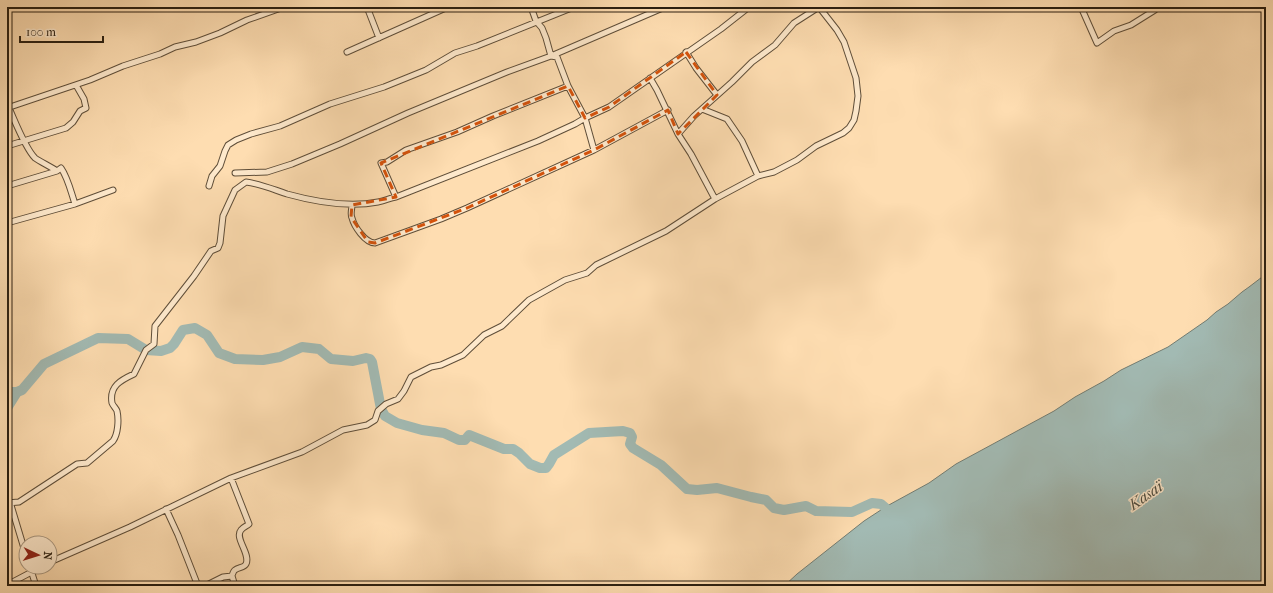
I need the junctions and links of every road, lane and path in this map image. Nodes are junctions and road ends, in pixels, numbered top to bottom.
1 (284, 7) edge
2 (367, 7) edge
3 (531, 7) edge
4 (574, 7) edge
5 (665, 7) edge
6 (749, 7) edge
7 (819, 7) edge
8 (1081, 7) edge
9 (445, 8) edge
10 (1155, 10) dead end
11 (536, 22) junction
12 (379, 38) junction
13 (347, 52) dead end
14 (686, 52) junction
15 (551, 56) junction
16 (650, 78) junction
17 (76, 85) junction
18 (568, 86) junction
19 (717, 95) junction
20 (8, 108) edge
21 (702, 109) junction
22 (668, 110) junction
23 (585, 118) junction
24 (678, 134) junction
25 (24, 141) junction
26 (7, 146) edge
27 (594, 150) junction
28 (57, 171) junction
29 (235, 173) dead end
30 (758, 176) junction
31 (7, 186) edge
32 (209, 186) dead end
33 (113, 190) dead end
34 (396, 196) junction
35 (716, 199) junction
36 (75, 204) junction
37 (352, 205) junction
38 (7, 223) edge
39 (231, 478) junction
40 (8, 502) edge
41 (166, 509) junction
42 (19, 535) edge
43 (58, 558) edge
44 (22, 575) edge
45 (33, 575) edge
46 (232, 576) junction
47 (7, 585) edge
48 (36, 586) edge
49 (198, 586) edge
50 (205, 586) edge
51 (235, 586) edge

1 - 17 street
2 - 12 street
3 - 11 street
4 - 11 street
5 - 15 street
6 - 14 street
7 - 19 street
7 - 30 street
8 - 10 street
9 - 12 street
11 - 15 street
11 - 32 street
12 - 13 street
14 - 16 street
14 - 19 street
15 - 18 street
15 - 29 street
16 - 22 street
16 - 23 street
17 - 20 street
17 - 25 street
18 - 23 street
18 - 34 street
19 - 21 street
20 - 25 street
21 - 24 street
21 - 30 street
22 - 24 street
22 - 27 street
23 - 27 street
23 - 34 street
24 - 35 street
25 - 26 street
25 - 28 street
27 - 37 street
28 - 31 street
28 - 36 street
30 - 35 street
33 - 36 street
34 - 37 street
35 - 39 street
36 - 38 street
37 - 40 street
39 - 41 street
39 - 46 street
40 - 42 street
41 - 43 street
41 - 49 street
44 - 47 street
45 - 48 street
46 - 50 street
46 - 51 street

